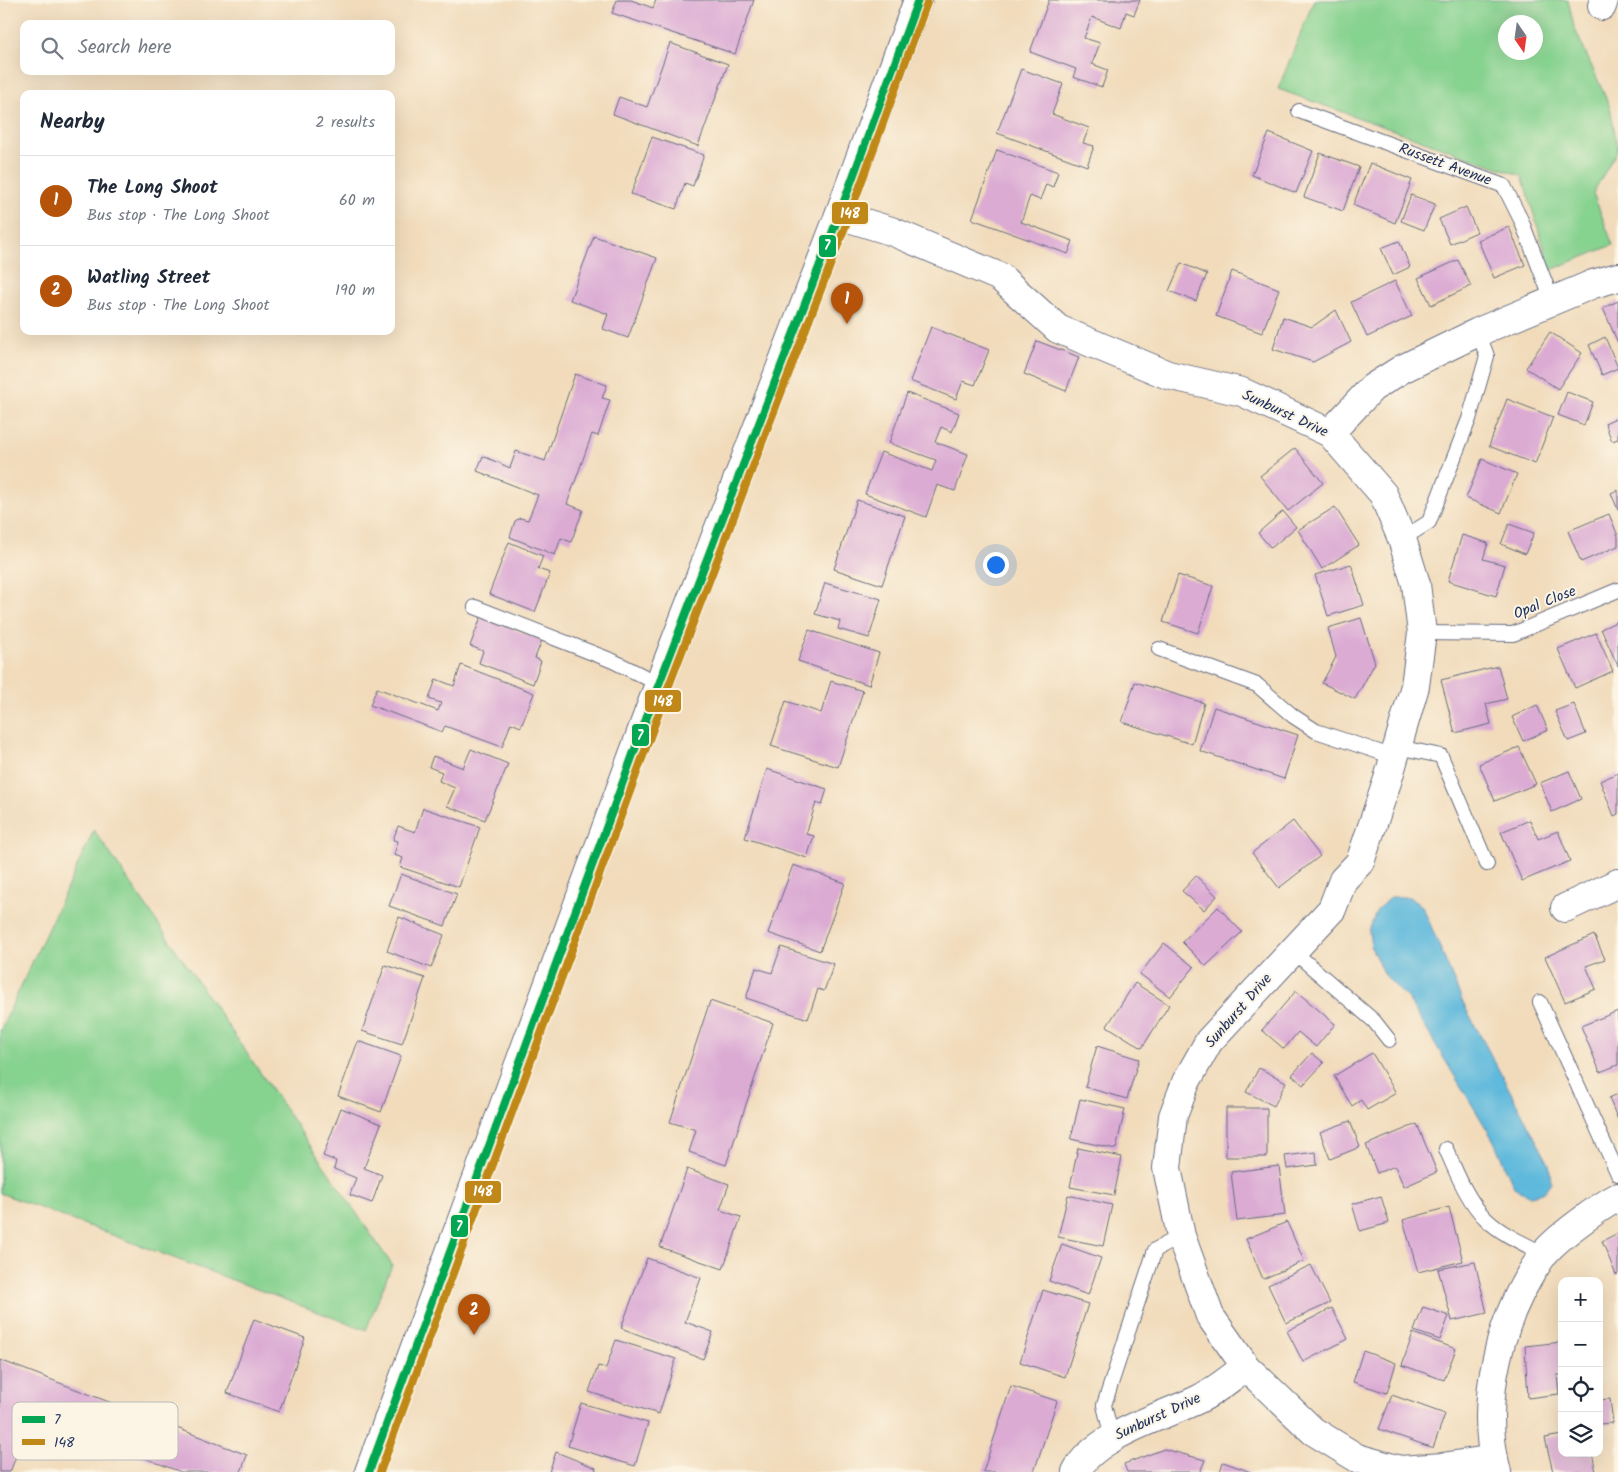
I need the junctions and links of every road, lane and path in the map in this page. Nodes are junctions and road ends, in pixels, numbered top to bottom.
1 (918, 0) edge
2 (1299, 110) dead end
3 (839, 215) junction
4 (1618, 276) edge
5 (1552, 300) junction
6 (1478, 332) junction
7 (1330, 433) junction
8 (1402, 539) junction
9 (1618, 590) edge
10 (475, 607) dead end
11 (1422, 633) junction
12 (1159, 650) dead end
13 (659, 684) junction
14 (1396, 752) junction
15 (1487, 864) dead end
16 (1618, 883) edge
17 (1565, 908) dead end
18 (1293, 951) junction
19 (1540, 1002) dead end
20 (1389, 1040) dead end
21 (1446, 1149) dead end
22 (1618, 1174) edge
23 (1618, 1197) edge
24 (1181, 1236) junction
25 (1544, 1254) junction
26 (1246, 1367) junction
27 (1112, 1438) junction
28 (1495, 1465) edge
29 (369, 1472) edge
30 (1076, 1472) edge

1 - 3 street
2 - 5 lane, Russett Avenue
3 - 7 street, Sunburst Drive
3 - 13 street
4 - 5 street
5 - 6 street
6 - 7 street
6 - 8 lane
7 - 8 street, Sunburst Drive
8 - 11 street, Sunburst Drive
9 - 11 lane, Opal Close
10 - 13 lane
11 - 14 street, Sunburst Drive
12 - 14 lane
13 - 29 street
14 - 15 lane
14 - 18 street, Sunburst Drive
16 - 17 street
18 - 20 lane
18 - 24 street, Sunburst Drive
19 - 22 lane
21 - 25 lane
23 - 25 street
24 - 26 street, Sunburst Drive
24 - 27 lane
25 - 28 street
26 - 27 street, Sunburst Drive
26 - 28 street, Sunburst Drive
27 - 30 street, Sunburst Drive

